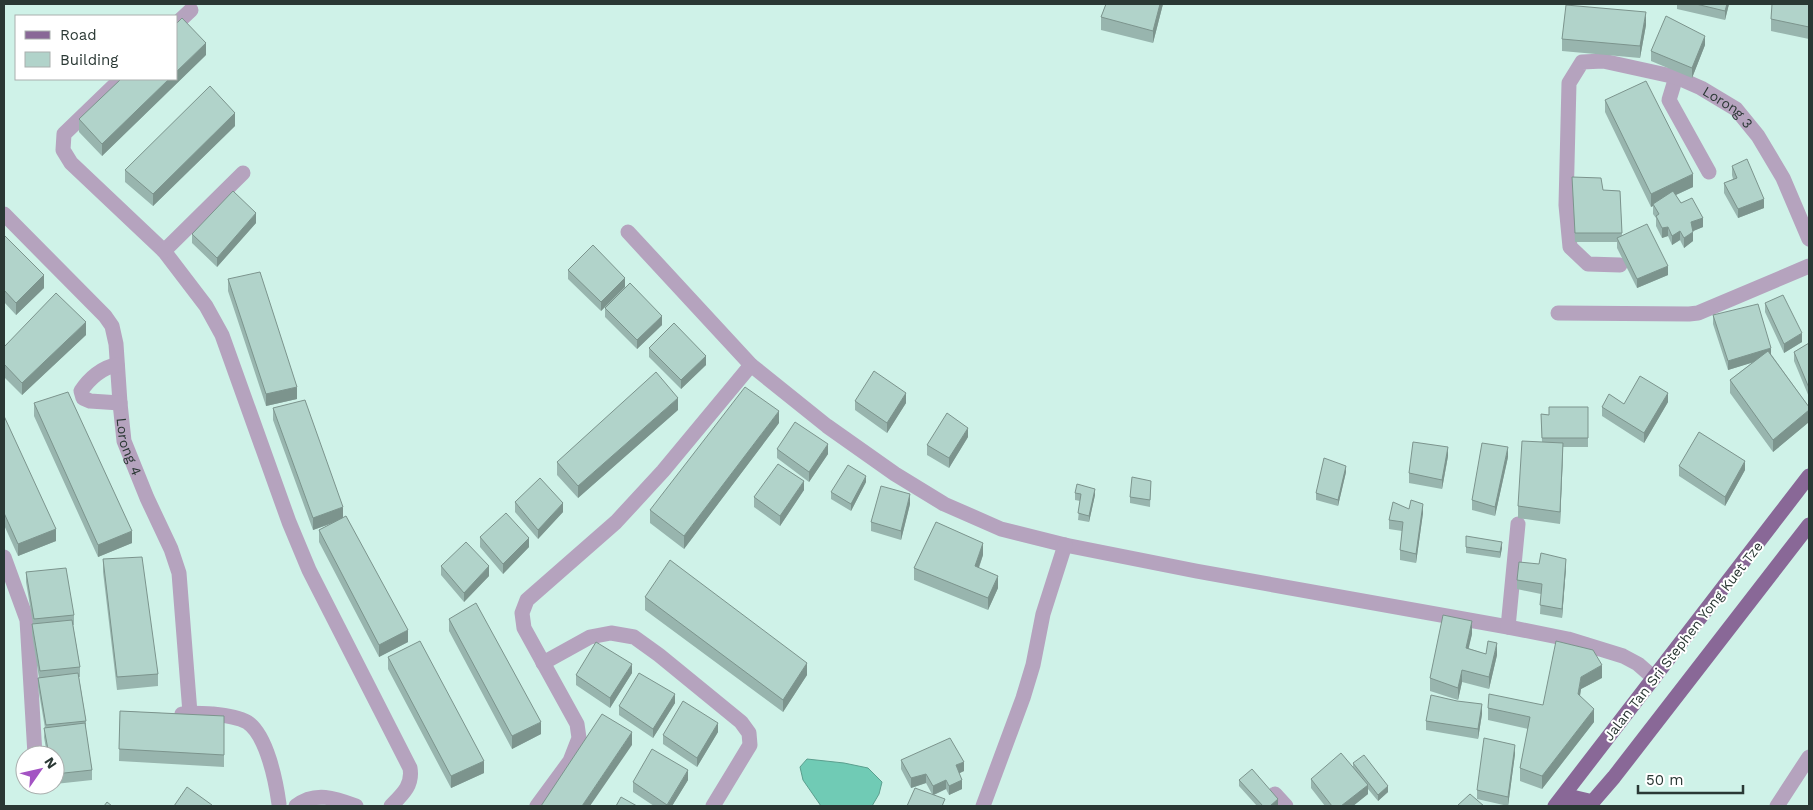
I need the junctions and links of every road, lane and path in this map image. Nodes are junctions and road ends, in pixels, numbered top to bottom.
1 (191, 10) dead end
2 (178, 22) edge
3 (1676, 77) junction
4 (120, 80) edge
5 (1709, 172) dead end
6 (242, 173) dead end
7 (4, 214) edge
8 (628, 232) dead end
9 (1809, 239) edge
10 (164, 251) junction
11 (1620, 265) dead end
12 (1809, 266) edge
13 (1558, 313) dead end
14 (751, 364) junction
15 (117, 365) junction
16 (120, 403) junction
17 (1809, 476) edge
18 (1518, 524) dead end
19 (1809, 525) edge
20 (1065, 545) junction
21 (4, 557) edge
22 (10, 591) edge
23 (1508, 627) junction
24 (543, 663) junction
25 (1654, 678) junction
26 (190, 713) junction
27 (172, 716) edge
28 (34, 745) edge
29 (1809, 760) edge
30 (1276, 794) edge
31 (280, 805) edge
32 (1556, 805) edge
33 (1593, 805) edge
34 (296, 806) edge
35 (356, 806) edge
36 (391, 806) edge
37 (537, 806) edge
38 (714, 806) edge
39 (983, 806) edge
40 (1286, 806) edge
41 (1777, 806) edge

1 - 2 street
3 - 5 street
3 - 9 street, Lorong 3
3 - 11 street, Lorong 3
4 - 10 street
6 - 10 street
7 - 15 street, Lorong 4
8 - 14 street
10 - 36 street
12 - 13 street
14 - 20 street
14 - 24 street
15 - 16 street, Lorong 4
15 - 16 street
16 - 26 street, Lorong 4
17 - 25 main road, Jalan Tan Sri Stephen Yong Kuet Tze
18 - 23 street
19 - 33 main road, Jalan Tan Sri Stephen Yong Kuet Tze
20 - 23 street
20 - 39 street
21 - 22 street
22 - 28 street
23 - 25 street
24 - 37 street
24 - 38 street
25 - 32 main road, Jalan Tan Sri Stephen Yong Kuet Tze
26 - 27 street
26 - 31 street
29 - 41 street
30 - 40 street
32 - 33 main road
34 - 35 street

